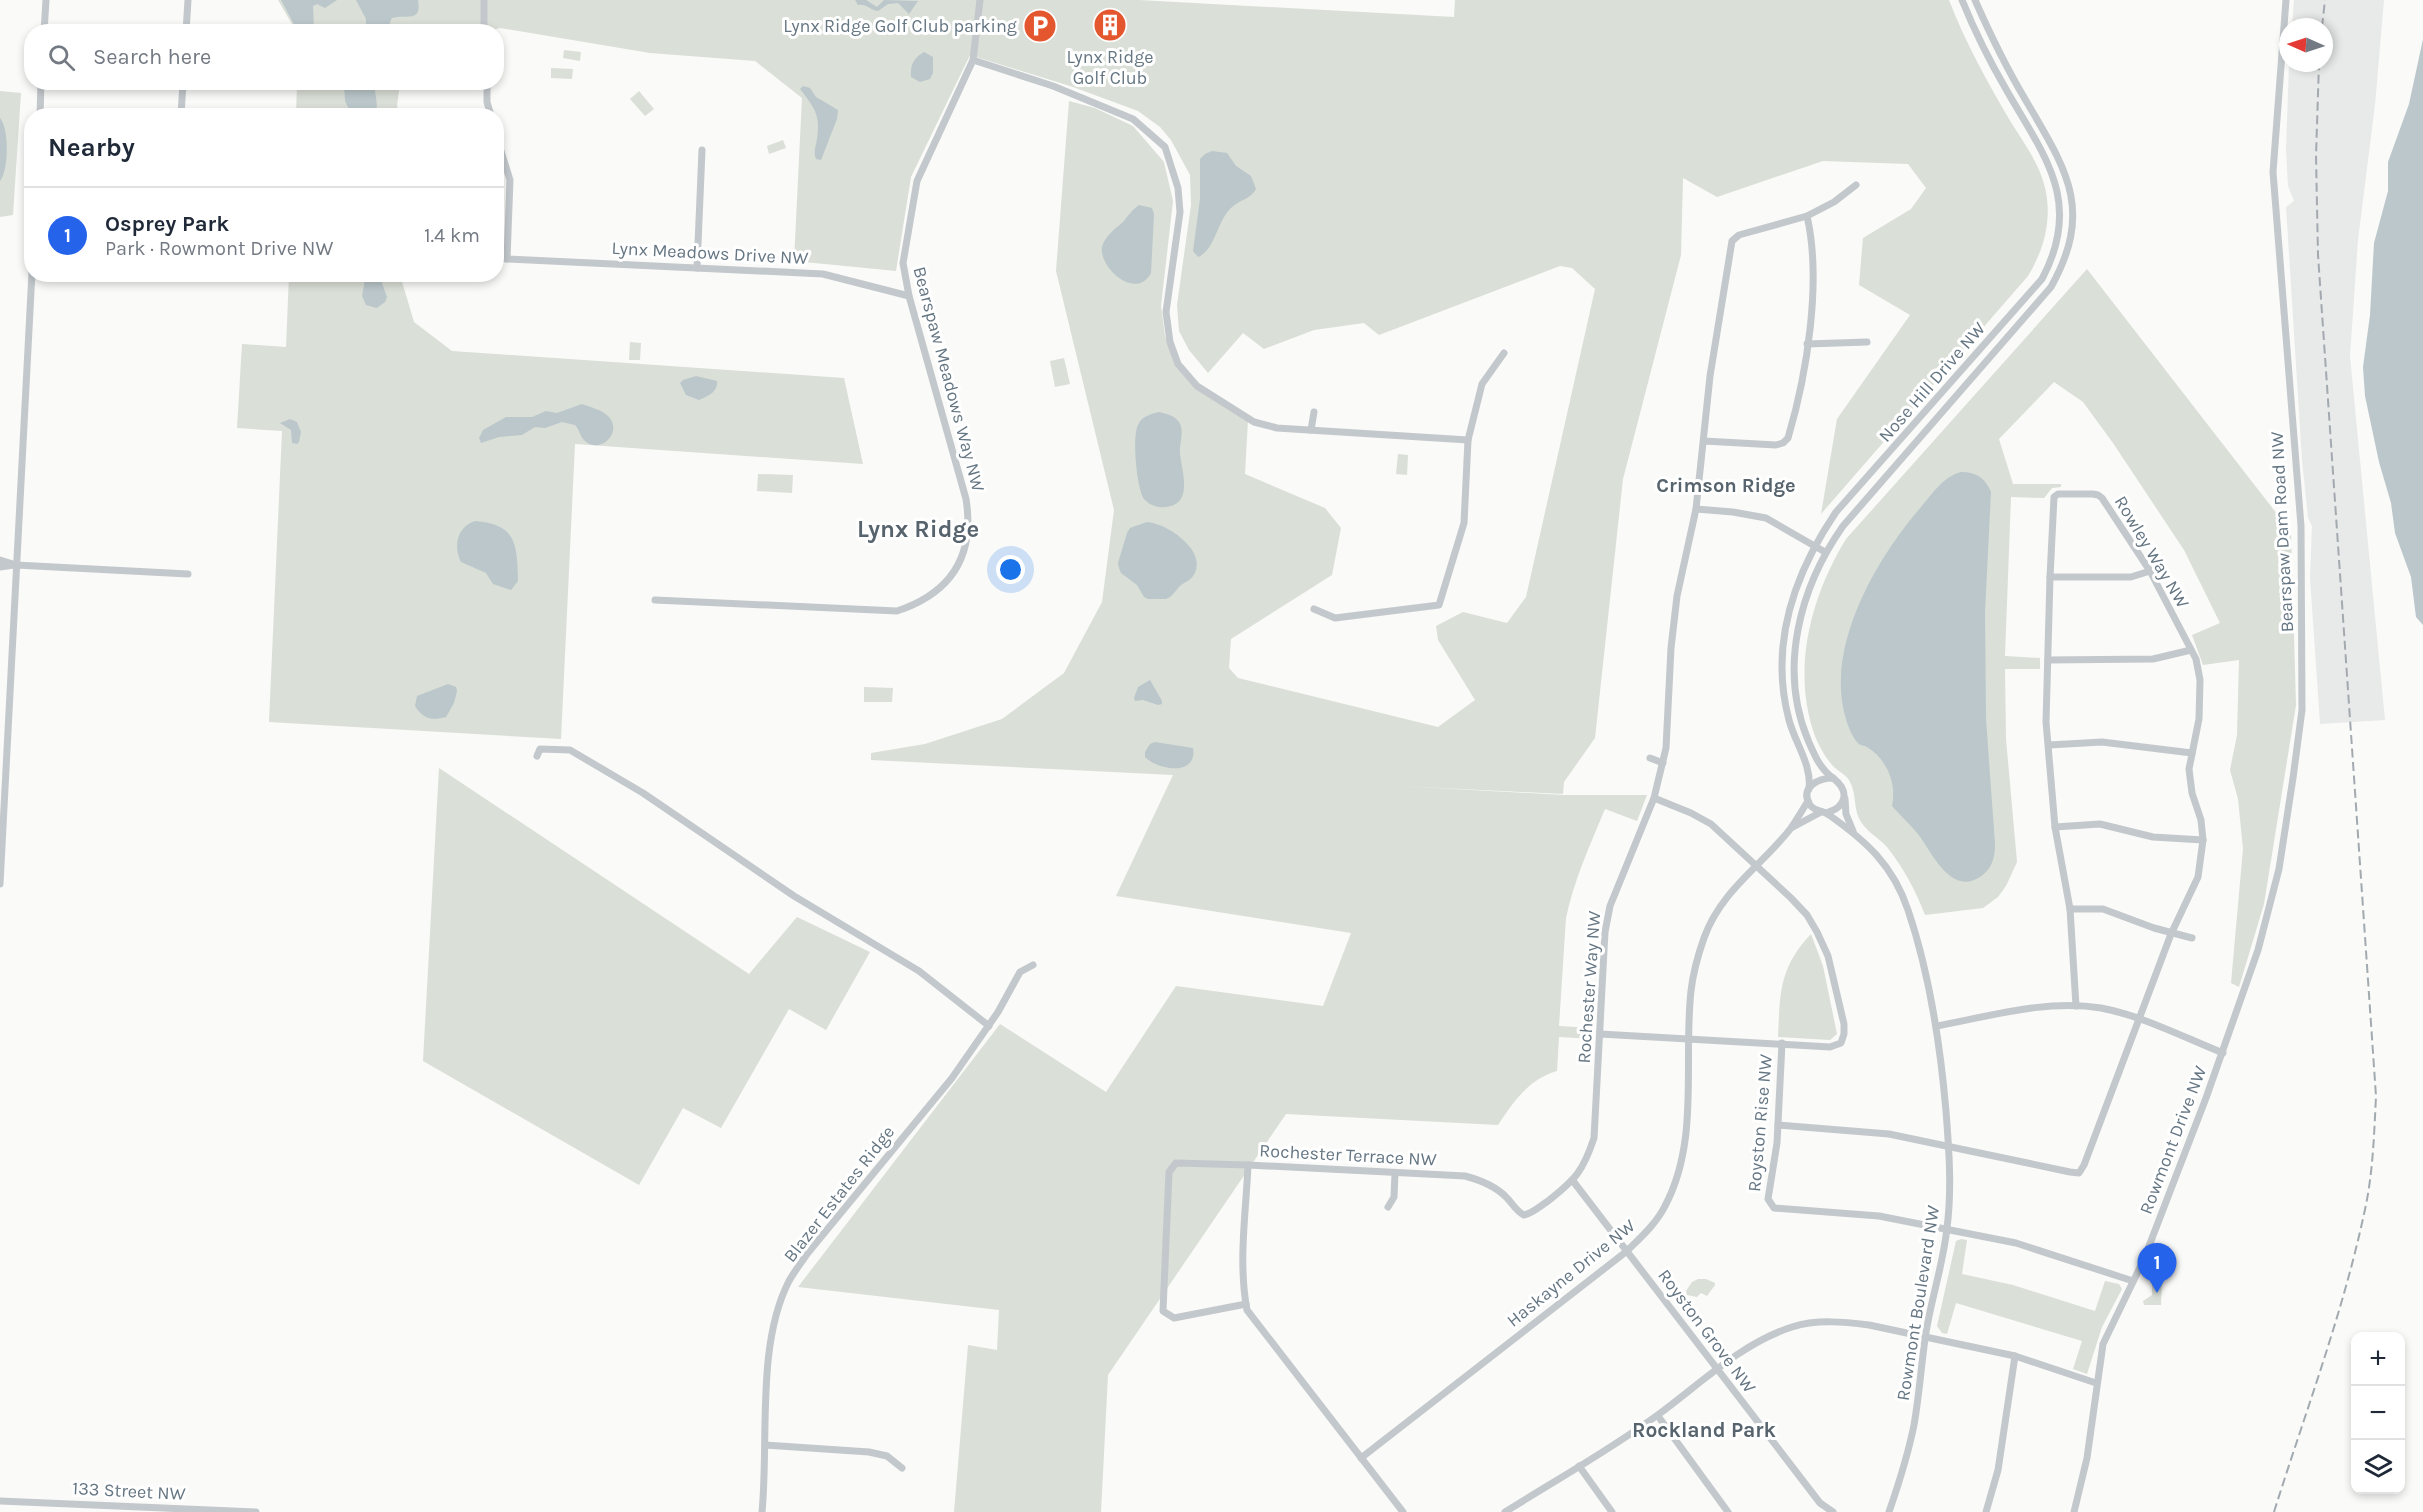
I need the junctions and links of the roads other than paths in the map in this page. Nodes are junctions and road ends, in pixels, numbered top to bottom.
1 (46, 0) edge
2 (188, 0) edge
3 (484, 0) edge
4 (980, 0) edge
5 (1962, 0) edge
6 (1975, 0) edge
7 (2286, 0) edge
8 (44, 24) edge
9 (186, 24) edge
10 (484, 24) edge
11 (973, 60) junction
12 (42, 90) edge
13 (183, 90) edge
14 (487, 90) edge
15 (40, 108) edge
16 (181, 108) edge
17 (489, 108) edge
18 (702, 150) dead end
19 (504, 161) edge
20 (1856, 185) dead end
21 (1806, 216) junction
22 (504, 259) edge
23 (507, 259) junction
24 (697, 268) junction
25 (31, 282) edge
26 (909, 296) junction
27 (1868, 342) dead end
28 (1807, 344) junction
29 (1504, 353) dead end
30 (1314, 412) dead end
31 (1311, 430) junction
32 (1468, 440) junction
33 (1704, 441) junction
34 (1696, 509) junction
35 (1814, 546) junction
36 (1825, 552) junction
37 (0, 560) edge
38 (16, 564) junction
39 (0, 567) edge
40 (2150, 571) junction
41 (188, 574) dead end
42 (2049, 578) junction
43 (655, 600) dead end
44 (1314, 609) dead end
45 (2191, 650) junction
46 (2048, 660) junction
47 (2049, 745) junction
48 (2192, 753) junction
49 (537, 756) dead end
50 (1650, 758) dead end
51 (1663, 763) junction
52 (1833, 778) junction
53 (1809, 789) junction
54 (1844, 795) junction
55 (1654, 798) junction
56 (1808, 801) junction
57 (1824, 812) junction
58 (2055, 827) junction
59 (1791, 828) junction
60 (1853, 831) junction
61 (2203, 840) junction
62 (1755, 865) junction
63 (0, 884) edge
64 (2070, 909) junction
65 (2171, 933) junction
66 (2192, 938) dead end
67 (1033, 965) dead end
68 (2076, 1006) junction
69 (2138, 1019) junction
70 (989, 1026) junction
71 (1936, 1026) junction
72 (1600, 1034) junction
73 (1690, 1038) junction
74 (1782, 1044) junction
75 (2223, 1053) junction
76 (1778, 1125) junction
77 (1948, 1145) junction
78 (1248, 1165) junction
79 (1395, 1173) junction
80 (1573, 1182) junction
81 (1388, 1207) dead end
82 (1947, 1230) junction
83 (1627, 1251) junction
84 (2133, 1281) junction
85 (1246, 1304) junction
86 (1925, 1337) junction
87 (2015, 1356) junction
88 (1717, 1369) junction
89 (2096, 1383) junction
90 (1658, 1416) junction
91 (765, 1445) junction
92 (1361, 1458) junction
93 (1579, 1466) junction
94 (902, 1468) dead end
95 (0, 1501) edge
96 (256, 1512) edge
97 (762, 1512) edge
98 (1402, 1512) edge
99 (1505, 1512) edge
100 (1612, 1512) edge
101 (1728, 1512) edge
102 (1833, 1512) edge
103 (1889, 1512) edge
104 (1986, 1512) edge
105 (2074, 1512) edge

1 - 8 street
2 - 9 street
3 - 10 street
4 - 11 street, Bearspaw Meadows Way NW
5 - 35 street, Nose Hill Drive NW
6 - 36 street, Nose Hill Drive NW
7 - 75 street, Bearspaw Dam Road NW
11 - 26 street, Bearspaw Meadows Way NW
11 - 31 street
12 - 15 street
13 - 16 street
14 - 17 street
18 - 24 street
19 - 23 street
20 - 21 street
21 - 28 street
21 - 33 street, Rochester Way NW
22 - 23 street, Lynx Meadows Drive NW
23 - 24 street, Lynx Meadows Drive NW
24 - 26 street, Lynx Meadows Drive NW
25 - 38 street
26 - 43 street, Bearspaw Meadows Way NW
27 - 28 street
28 - 33 street
29 - 32 street
30 - 31 street
31 - 32 street
32 - 44 street
33 - 34 street, Rochester Way NW
34 - 35 street
34 - 51 street, Rochester Way NW
35 - 36 street
35 - 53 street, Nose Hill Drive NW
36 - 52 street, Nose Hill Drive NW
37 - 38 street
38 - 39 street
38 - 41 street
38 - 63 street
40 - 42 street
40 - 42 street, Rowley Way NW
40 - 45 street, Rowley Way NW
42 - 46 street, Rowley Way NW
45 - 46 street
45 - 48 street, Rowley Way NW
46 - 47 street, Rowley Way NW
47 - 48 street
47 - 58 street, Rowley Way NW
48 - 61 street, Rowley Way NW
49 - 70 street
50 - 51 street
51 - 55 street, Rochester Way NW
52 - 53 street
52 - 54 street
53 - 56 street
54 - 57 street
54 - 60 street
55 - 62 street
55 - 72 street, Rochester Way NW
56 - 57 street
56 - 59 street, Haskayne Drive NW
57 - 59 street, Haskayne Drive NW
57 - 60 street, Rowmont Boulevard NW
58 - 61 street
58 - 64 street, Rowley Way NW
59 - 62 street, Haskayne Drive NW
60 - 71 street, Rowmont Boulevard NW
61 - 65 street, Rowley Way NW
62 - 73 street, Haskayne Drive NW
62 - 74 street
64 - 65 street
64 - 68 street, Rowley Way NW
65 - 66 street
65 - 69 street, Rowley Way NW
67 - 70 street, Blazer Estates Ridge
68 - 69 street
68 - 71 street
69 - 75 street
69 - 77 street, Rowley Way NW
70 - 91 street, Blazer Estates Ridge
71 - 77 street, Rowmont Boulevard NW
72 - 73 street
72 - 80 street, Rochester Way NW
73 - 74 street
73 - 83 street, Haskayne Drive NW
74 - 76 street, Royston Rise NW
75 - 84 street, Rowmont Drive NW
76 - 77 street
76 - 82 street, Royston Rise NW
77 - 82 street, Rowmont Boulevard NW
78 - 79 street, Rochester Terrace NW
78 - 85 street, Rochester Terrace NW
78 - 85 street
79 - 80 street, Rochester Terrace NW
79 - 81 street
80 - 83 street, Royston Grove NW
82 - 84 street
82 - 86 street, Rowmont Boulevard NW
83 - 88 street, Royston Grove NW
83 - 92 street, Haskayne Drive NW
84 - 89 street, Rowmont Drive NW
85 - 92 street, Rochester Terrace NW
86 - 87 street
86 - 88 street
86 - 103 street, Rowmont Boulevard NW
87 - 89 street
87 - 104 street
88 - 90 street
88 - 102 street, Royston Grove NW
89 - 105 street, Rowmont Drive NW
90 - 93 street
90 - 101 street
91 - 94 street
91 - 97 street, Blazer Estates Ridge
92 - 98 street, Rochester Terrace NW
93 - 99 street
93 - 100 street
95 - 96 street, 133 Street NW

